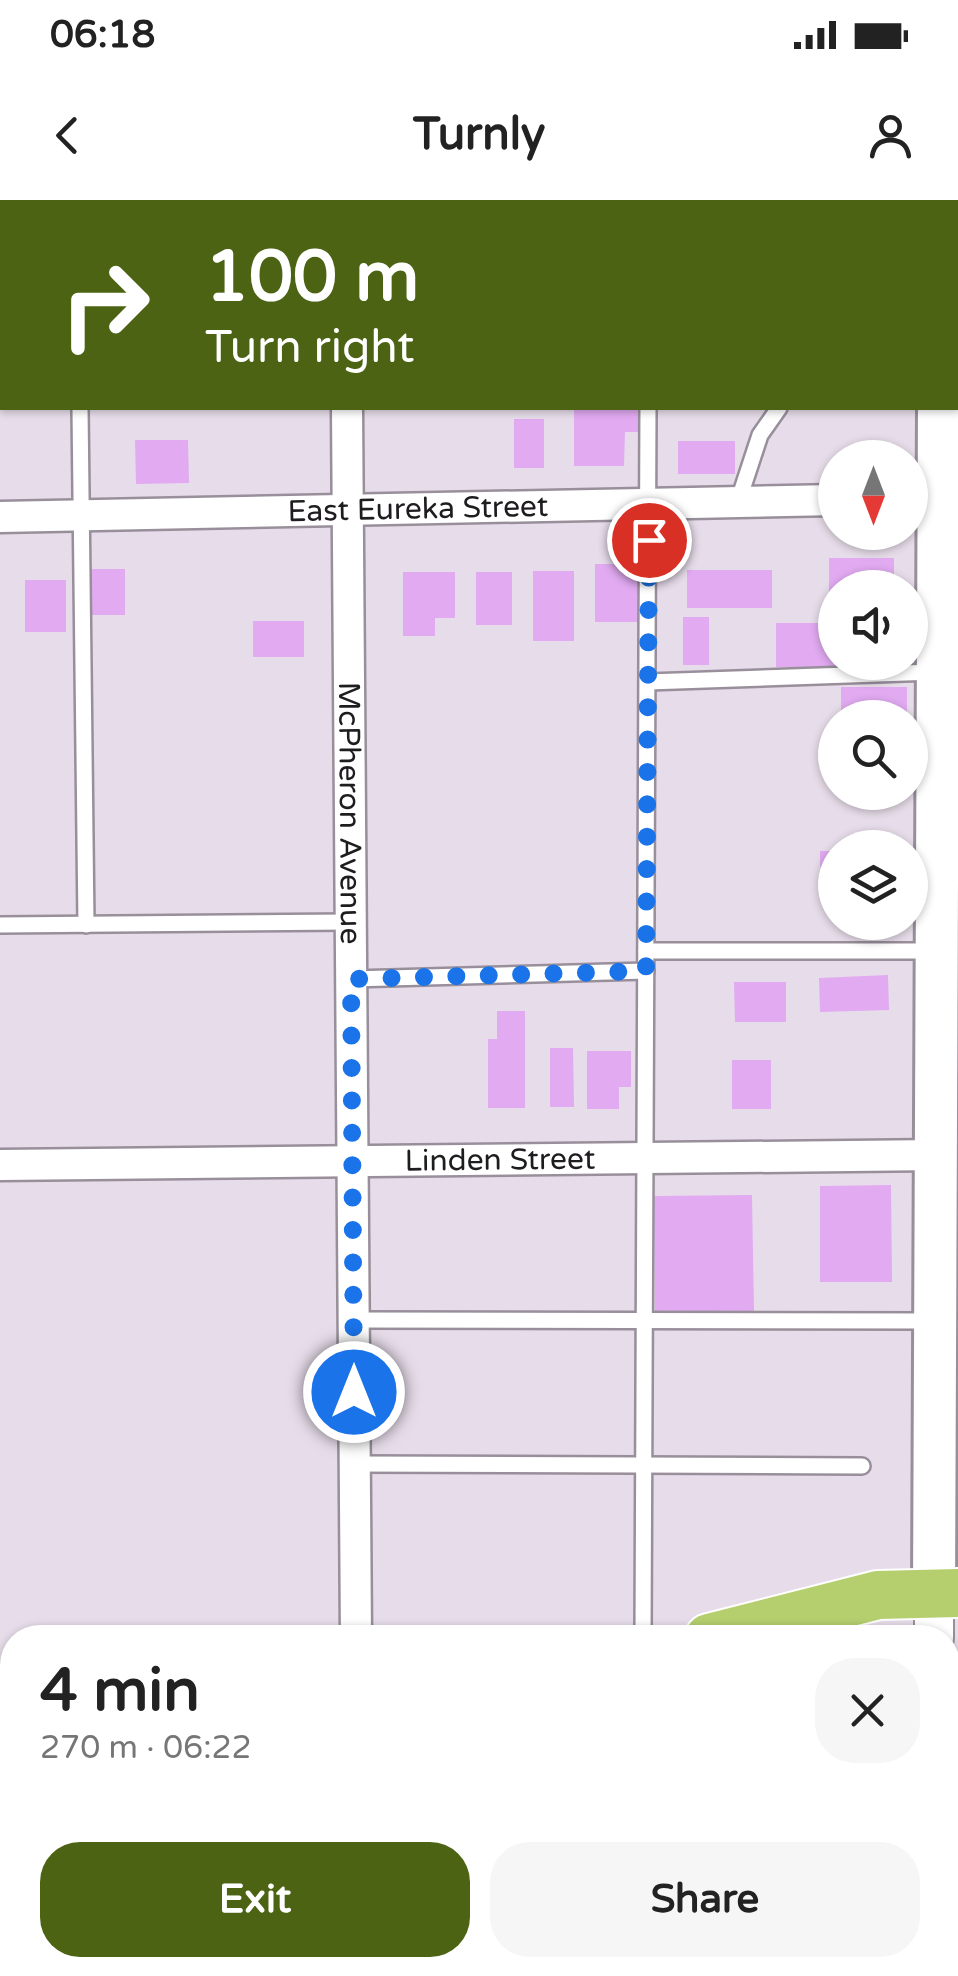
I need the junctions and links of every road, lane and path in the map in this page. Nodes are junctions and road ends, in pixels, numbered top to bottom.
1 (80, 410) edge
2 (347, 410) edge
3 (648, 410) edge
4 (778, 410) edge
5 (939, 410) edge
6 (936, 498) edge
7 (818, 500) edge
8 (738, 502) junction
9 (649, 504) junction
10 (348, 510) junction
11 (81, 515) junction
12 (0, 517) edge
13 (949, 671) edge
14 (648, 682) junction
15 (351, 922) junction
16 (86, 924) junction
17 (0, 925) edge
18 (646, 951) junction
19 (939, 951) junction
20 (646, 971) junction
21 (351, 979) junction
22 (938, 1155) junction
23 (645, 1158) junction
24 (352, 1161) junction
25 (0, 1165) edge
26 (354, 1320) junction
27 (644, 1320) junction
28 (936, 1321) junction
29 (354, 1464) junction
30 (643, 1465) junction
31 (862, 1466) dead end
32 (942, 1608) edge
33 (356, 1625) edge
34 (643, 1625) edge
35 (760, 1625) edge

1 - 11 lane
2 - 10 street, McPheron Avenue
3 - 9 lane
4 - 8 lane
5 - 6 main road
6 - 13 main road
7 - 8 street, East Eureka Street
8 - 9 street, East Eureka Street
9 - 10 street, East Eureka Street
9 - 14 lane
10 - 11 street, East Eureka Street
10 - 15 street, McPheron Avenue
11 - 12 street, East Eureka Street
11 - 16 lane
13 - 14 lane
13 - 19 main road
14 - 18 lane
15 - 16 lane
15 - 21 street, McPheron Avenue
16 - 17 lane
18 - 19 lane
18 - 20 lane
19 - 22 main road
20 - 21 lane
20 - 23 lane
21 - 24 street, McPheron Avenue
22 - 23 street, Linden Street
22 - 28 main road
23 - 24 street, Linden Street
23 - 27 lane
24 - 25 street, Linden Street
24 - 26 street, McPheron Avenue
26 - 27 lane
26 - 29 street, McPheron Avenue
27 - 28 lane
27 - 30 lane
28 - 32 main road
29 - 30 lane
29 - 33 street, McPheron Avenue
30 - 31 lane
30 - 34 lane
32 - 35 main road

